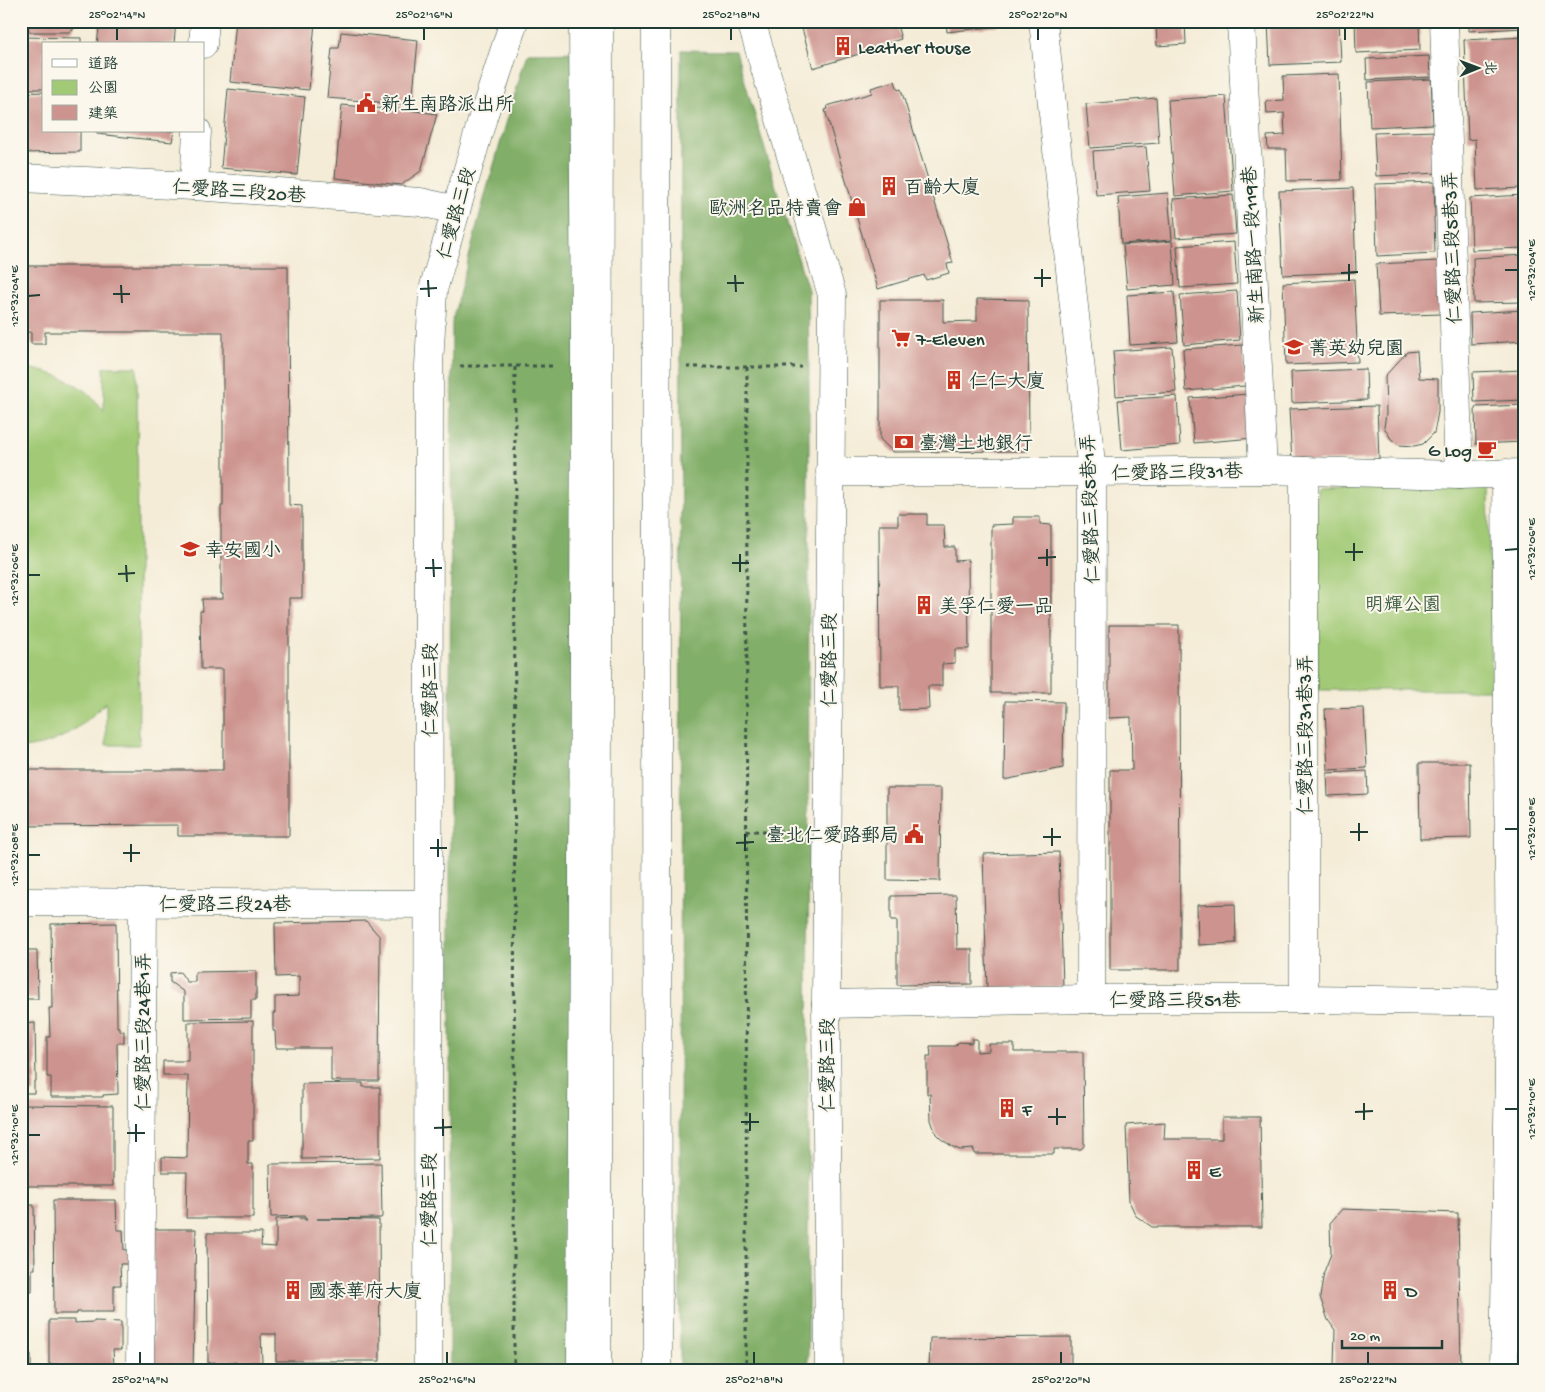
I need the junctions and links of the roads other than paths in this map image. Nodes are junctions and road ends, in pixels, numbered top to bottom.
1 (204, 21) edge
2 (514, 21) edge
3 (583, 21) edge
4 (599, 21) edge
5 (656, 21) edge
6 (750, 21) edge
7 (1043, 21) edge
8 (1241, 21) edge
9 (1444, 21) edge
10 (203, 42) edge
11 (197, 132) edge
12 (21, 178) edge
13 (194, 186) junction
14 (456, 210) junction
15 (1264, 470) junction
16 (1304, 471) junction
17 (830, 472) junction
18 (1092, 472) junction
19 (1515, 473) edge
20 (1459, 475) junction
21 (21, 902) edge
22 (143, 903) junction
23 (428, 904) junction
24 (1092, 999) junction
25 (1304, 999) junction
26 (1517, 1002) edge
27 (826, 1004) junction
28 (140, 1371) edge
29 (428, 1371) edge
30 (581, 1371) edge
31 (597, 1371) edge
32 (658, 1371) edge
33 (829, 1371) edge
34 (1504, 1371) edge

1 - 10 main road
2 - 14 main road, 仁愛路三段
3 - 30 main road
4 - 31 main road
5 - 32 main road
6 - 17 main road, 仁愛路三段
7 - 18 main road, 仁愛路三段5巷1弄
8 - 15 main road, 新生南路一段119巷
9 - 20 main road, 仁愛路三段5巷3弄
11 - 13 main road
12 - 13 main road, 仁愛路三段20巷
13 - 14 main road, 仁愛路三段20巷
14 - 23 main road, 仁愛路三段
15 - 16 main road, 仁愛路三段31巷
15 - 18 main road, 仁愛路三段31巷
16 - 20 main road, 仁愛路三段31巷
16 - 25 main road, 仁愛路三段31巷3弄
17 - 18 main road, 仁愛路三段31巷
17 - 27 main road, 仁愛路三段
18 - 24 main road, 仁愛路三段5巷1弄
19 - 20 main road, 仁愛路三段31巷
19 - 26 main road
21 - 22 main road, 仁愛路三段24巷
22 - 23 main road, 仁愛路三段24巷
22 - 28 main road, 仁愛路三段24巷1弄
23 - 29 main road, 仁愛路三段
24 - 25 main road, 仁愛路三段51巷
24 - 27 main road, 仁愛路三段51巷
25 - 26 main road, 仁愛路三段51巷
26 - 34 main road
27 - 33 main road, 仁愛路三段

